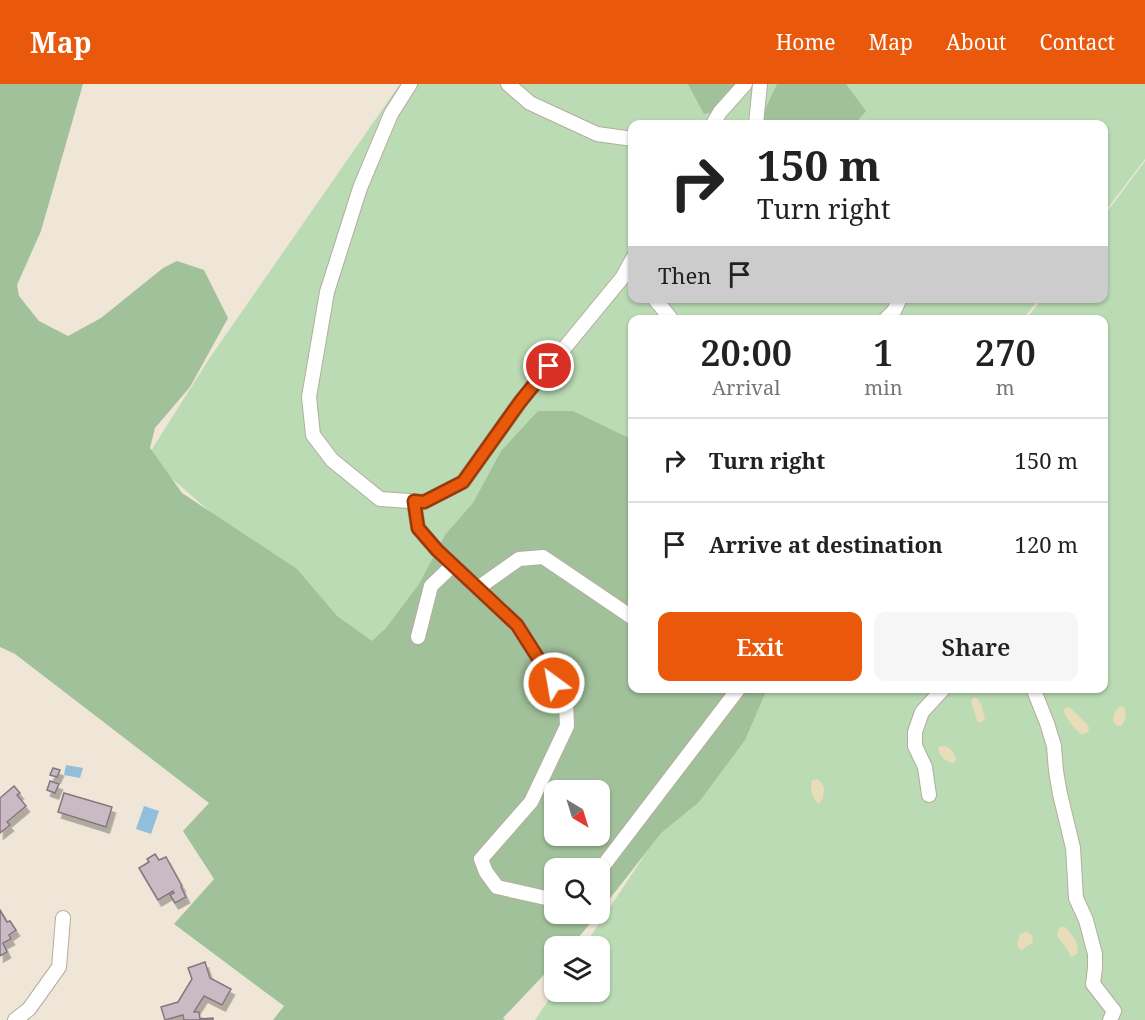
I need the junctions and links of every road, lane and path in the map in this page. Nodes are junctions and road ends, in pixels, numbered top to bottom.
1 (410, 84) edge
2 (508, 84) edge
3 (746, 84) edge
4 (760, 84) edge
5 (715, 120) edge
6 (756, 120) edge
7 (628, 138) edge
8 (628, 271) edge
9 (658, 303) edge
10 (668, 315) edge
11 (414, 501) junction
12 (453, 565) junction
13 (478, 588) junction
14 (628, 615) edge
15 (418, 637) dead end
16 (735, 693) edge
17 (939, 693) edge
18 (1035, 693) edge
19 (928, 795) dead end
20 (609, 858) edge
21 (544, 898) edge
22 (63, 918) dead end
23 (15, 1020) edge
24 (1110, 1020) edge

1 - 11 street
2 - 7 street
3 - 5 street
4 - 6 street
8 - 11 street
9 - 10 street
11 - 12 street
12 - 13 street
12 - 15 street
13 - 14 street
13 - 21 street
16 - 20 street
17 - 19 street
18 - 24 street
22 - 23 street

